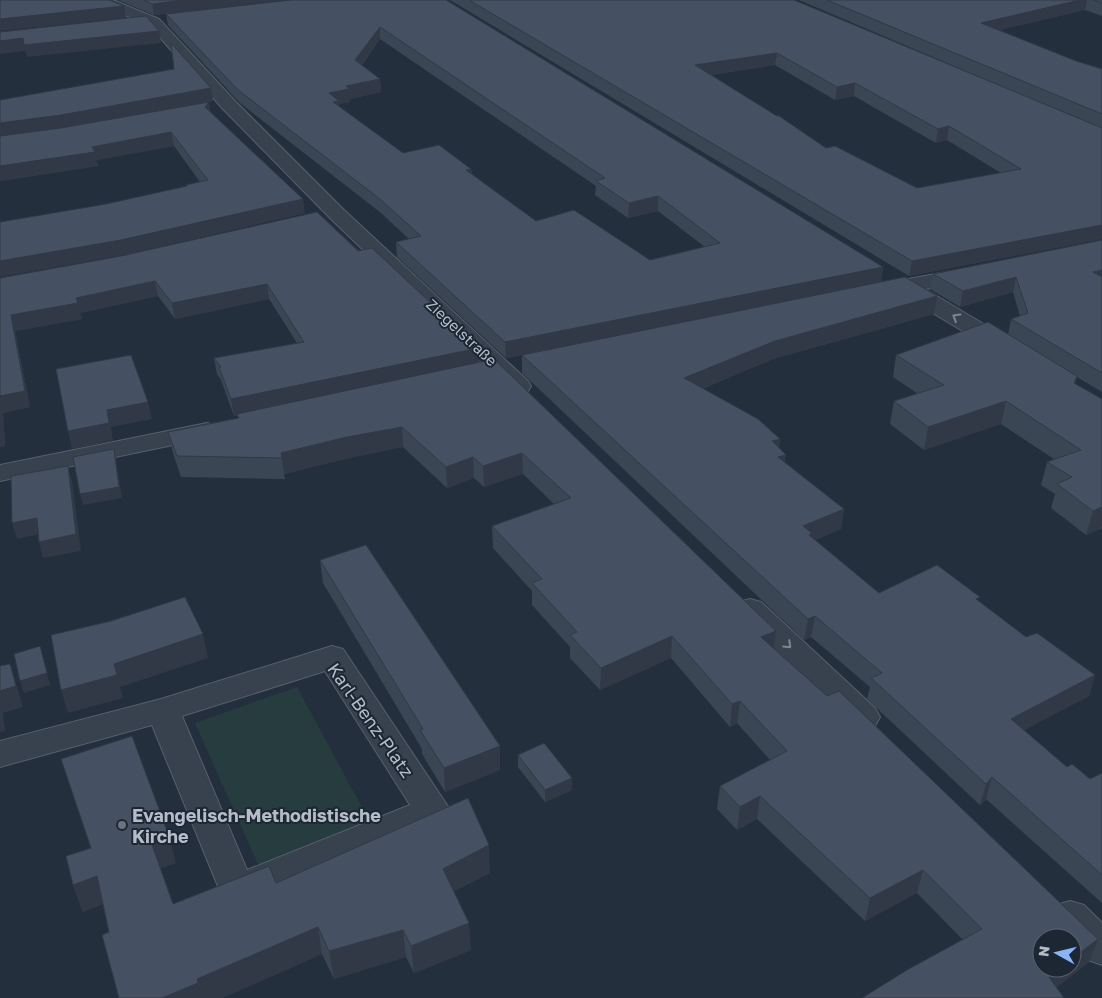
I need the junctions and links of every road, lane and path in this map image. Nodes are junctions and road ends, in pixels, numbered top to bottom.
1 (101, 0) edge
2 (174, 20) edge
3 (154, 22) junction
4 (125, 25) edge
5 (229, 105) junction
6 (209, 108) edge
7 (990, 269) edge
8 (880, 271) edge
9 (906, 286) junction
10 (858, 296) edge
11 (1025, 359) edge
12 (537, 403) edge
13 (230, 426) edge
14 (0, 473) edge
15 (730, 589) edge
16 (163, 710) junction
17 (880, 734) edge
18 (0, 754) edge
19 (1052, 899) edge
20 (1102, 948) edge

1 - 3 street
2 - 3 street
3 - 4 street
3 - 5 street, Ziegelstraße
5 - 6 street
5 - 12 street, Ziegelstraße
7 - 9 street
8 - 9 street
9 - 10 street
11 -> 9 street
13 - 14 street
15 -> 17 street
16 - 16 street, Karl-Benz-Platz
16 - 18 street
19 - 20 street

